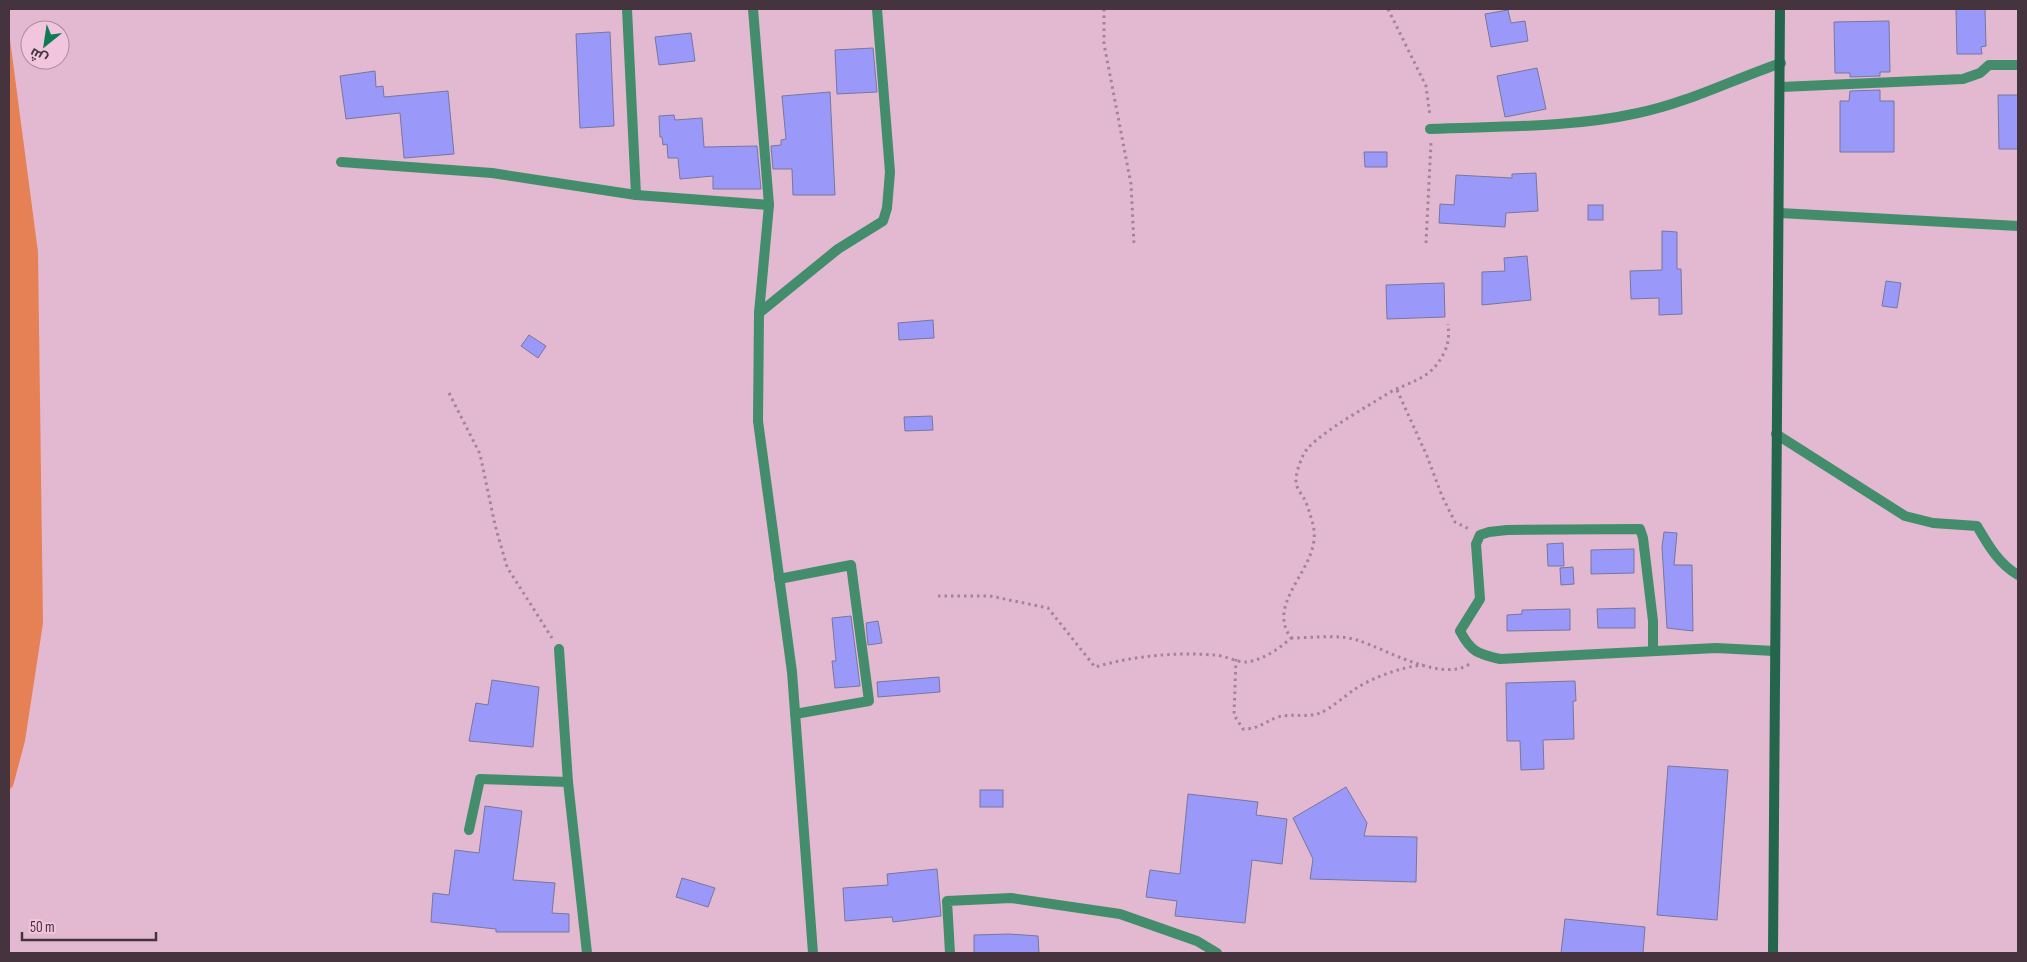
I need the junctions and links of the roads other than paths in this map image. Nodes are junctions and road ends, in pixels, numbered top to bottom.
1 (627, 9) edge
2 (753, 9) edge
3 (877, 9) edge
4 (1780, 9) edge
5 (1781, 63) junction
6 (2018, 65) edge
7 (1781, 87) junction
8 (1430, 129) dead end
9 (341, 162) dead end
10 (636, 195) junction
11 (769, 205) junction
12 (1780, 213) junction
13 (2018, 226) edge
14 (759, 313) junction
15 (1776, 434) junction
16 (2018, 576) edge
17 (779, 579) junction
18 (559, 649) road end
19 (1653, 651) junction
20 (1774, 651) junction
21 (795, 714) junction
22 (568, 782) junction
23 (469, 830) dead end
24 (587, 953) edge
25 (813, 953) edge
26 (950, 953) edge
27 (1217, 953) edge
28 (1773, 953) edge

1 - 10 street
2 - 11 street
3 - 14 street
4 - 5 street
5 - 7 street
5 - 8 street
6 - 7 street
7 - 12 street
9 - 10 street
10 - 11 street
11 - 14 street
12 - 13 street
12 - 15 street
14 - 17 street
15 - 16 street
15 - 20 street
17 - 21 street
17 - 21 street
18 - 22 street
19 - 19 street
19 - 20 street
20 - 28 street
21 - 25 street
22 - 23 street
22 - 24 street
26 - 27 street

